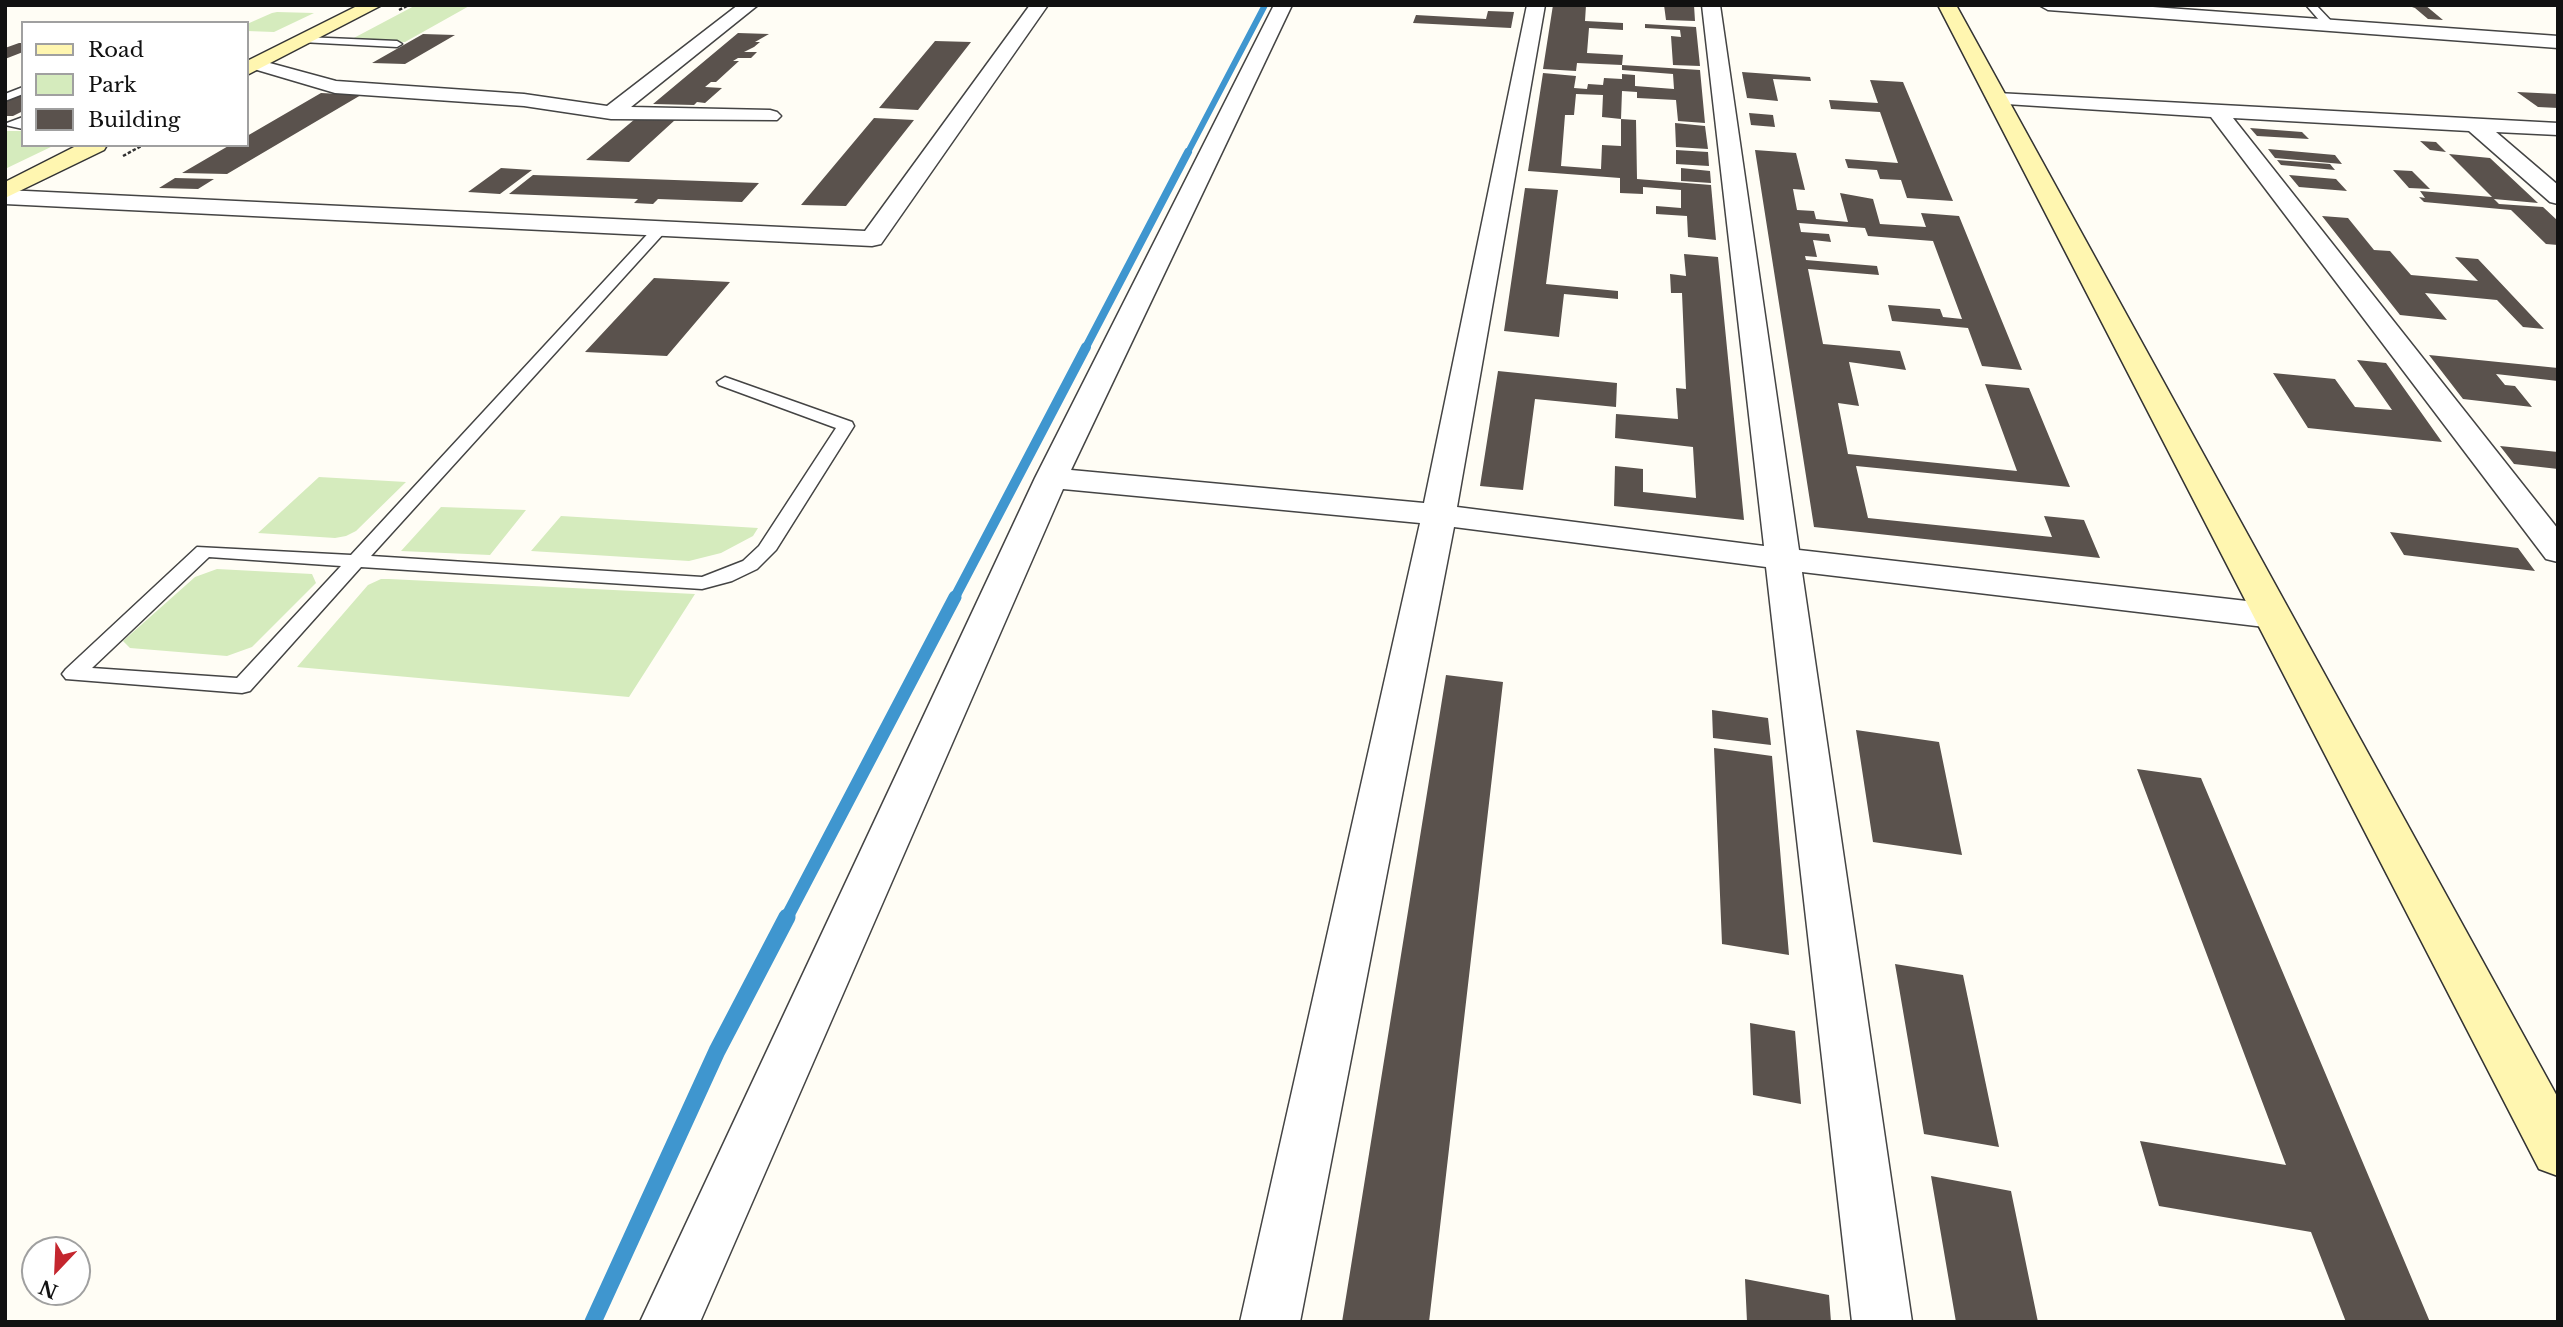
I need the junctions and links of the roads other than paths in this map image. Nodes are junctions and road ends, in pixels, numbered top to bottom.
1 (373, 5) edge
2 (749, 5) edge
3 (1040, 5) edge
4 (1283, 5) edge
5 (1536, 5) edge
6 (1711, 5) edge
7 (1947, 5) edge
8 (2048, 5) edge
9 (2311, 5) edge
10 (2330, 26) junction
11 (304, 40) junction
12 (2558, 43) edge
13 (397, 44) dead end
14 (251, 67) edge
15 (21, 86) edge
16 (5, 98) edge
17 (1997, 99) junction
18 (2217, 111) junction
19 (611, 113) junction
20 (770, 116) dead end
21 (21, 121) edge
22 (2474, 124) junction
23 (21, 126) edge
24 (2558, 129) edge
25 (92, 147) edge
26 (5, 191) edge
27 (5, 197) edge
28 (2558, 197) edge
29 (660, 229) junction
30 (725, 382) dead end
31 (1051, 478) junction
32 (1439, 514) junction
33 (2558, 552) edge
34 (1783, 559) junction
35 (356, 561) junction
36 (2273, 616) junction
37 (2558, 1151) edge
38 (670, 1322) edge
39 (1270, 1322) edge
40 (1882, 1322) edge

1 - 11 street
2 - 19 street
3 - 29 street
4 - 31 street
5 - 32 street
6 - 34 street
7 - 17 street
8 - 10 street
9 - 10 lane
10 - 12 street
11 - 13 lane
11 - 14 street
14 - 19 street
15 - 16 lane
17 - 18 street
17 - 36 street
18 - 22 street
18 - 33 street
19 - 20 street
21 - 23 lane
22 - 24 street
22 - 28 street
25 - 26 street
27 - 29 street
29 - 35 lane
30 - 35 lane
31 - 32 street
31 - 38 street
32 - 34 street
32 - 39 street
34 - 36 street
34 - 40 street
35 - 35 lane
36 - 37 street

